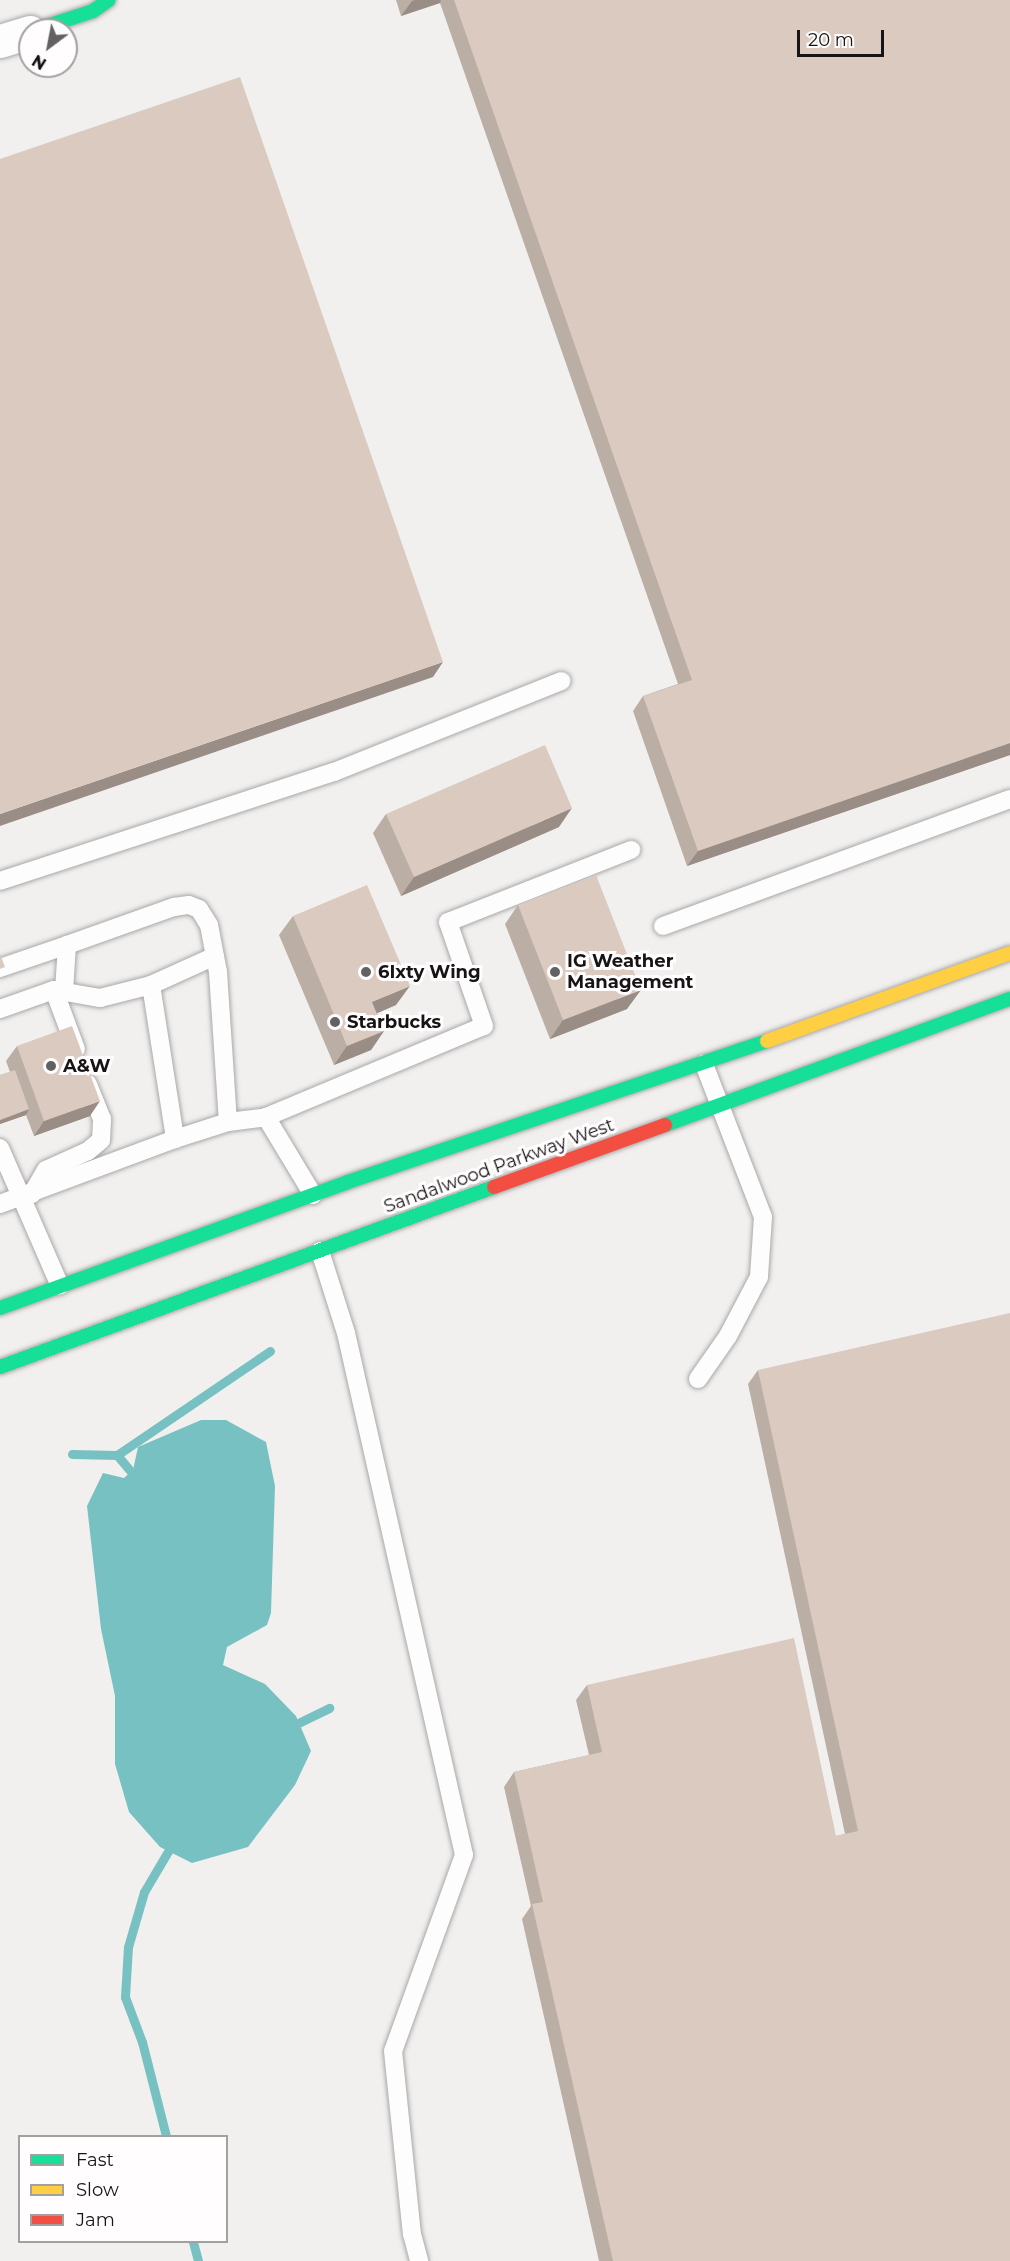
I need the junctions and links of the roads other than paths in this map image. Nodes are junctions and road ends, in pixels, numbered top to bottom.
1 (109, 0) edge
2 (72, 18) edge
3 (18, 36) edge
4 (0, 42) edge
5 (562, 681) dead end
6 (1010, 799) edge
7 (631, 850) dead end
8 (0, 881) edge
9 (663, 926) dead end
10 (67, 945) junction
11 (1010, 953) edge
12 (214, 956) junction
13 (0, 968) edge
14 (151, 985) junction
15 (59, 991) junction
16 (1010, 999) edge
17 (0, 1009) edge
18 (704, 1064) junction
19 (718, 1105) junction
20 (266, 1117) junction
21 (228, 1122) junction
22 (175, 1139) junction
23 (0, 1150) edge
24 (313, 1195) junction
25 (25, 1197) junction
26 (0, 1204) edge
27 (320, 1251) junction
28 (60, 1286) junction
29 (0, 1308) edge
30 (0, 1367) edge
31 (698, 1379) dead end
32 (419, 2261) edge

1 - 2 main road
3 - 4 street
5 - 8 lane
6 - 9 lane
7 - 20 lane
10 - 12 lane
10 - 13 lane
10 - 15 lane
11 - 18 main road, Sandalwood Parkway West
12 - 14 lane
12 - 21 lane
14 - 15 lane
14 - 22 lane
15 - 17 lane
15 - 25 lane
16 - 19 main road, Sandalwood Parkway West
18 - 19 lane
18 - 24 main road, Sandalwood Parkway West
19 - 27 main road, Sandalwood Parkway West
19 - 31 lane
20 - 21 lane
20 - 24 lane
21 - 22 lane
22 - 25 lane
23 - 25 lane
24 - 28 main road, Sandalwood Parkway West
25 - 26 lane
25 - 28 lane
27 - 30 main road, Sandalwood Parkway West
27 - 32 lane
28 - 29 main road, Sandalwood Parkway West

